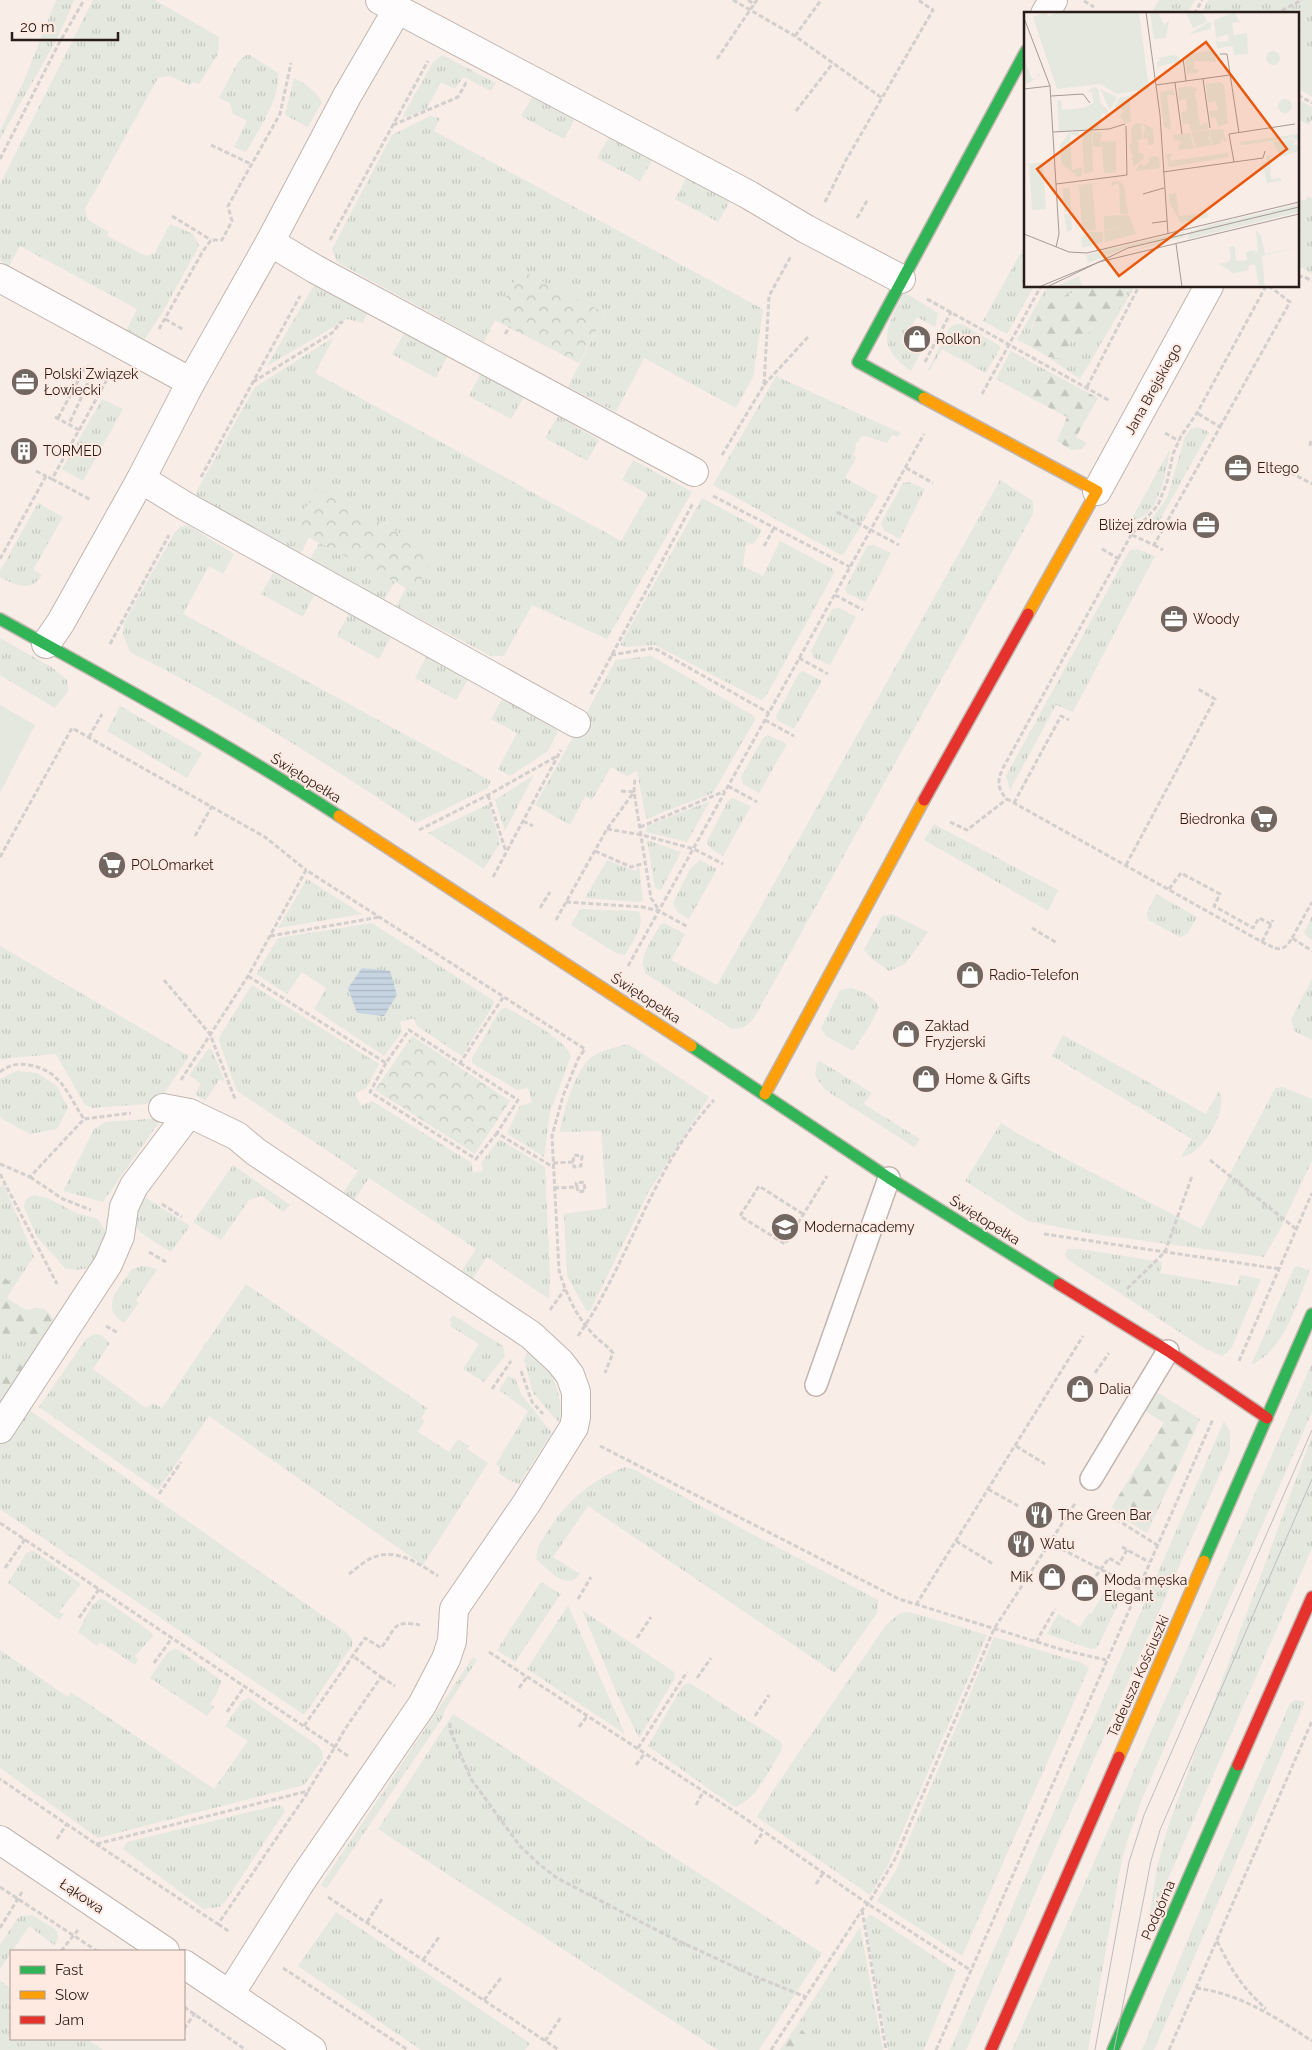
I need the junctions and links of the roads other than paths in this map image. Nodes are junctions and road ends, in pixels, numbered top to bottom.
1 (1053, 0) edge
2 (388, 5) edge
3 (1047, 12) edge
4 (1024, 55) edge
5 (270, 242) junction
6 (0, 278) edge
7 (901, 279) junction
8 (1208, 288) edge
9 (191, 382) junction
10 (141, 480) junction
11 (698, 481) road end
12 (1097, 492) junction
13 (0, 619) edge
14 (46, 644) junction
15 (576, 723) road end
16 (765, 1094) junction
17 (163, 1108) road end
18 (189, 1113) junction
19 (889, 1178) junction
20 (1312, 1314) edge
21 (1168, 1351) junction
22 (816, 1385) dead end
23 (1267, 1418) junction
24 (0, 1429) edge
25 (1091, 1479) road end
26 (1312, 1597) edge
27 (0, 1840) edge
28 (163, 1950) edge
29 (185, 1965) edge
30 (230, 1994) junction
31 (312, 2050) edge
32 (991, 2050) edge
33 (1113, 2050) edge

1 - 3 street
2 - 5 street
2 - 7 street
4 - 7 street
5 - 9 street
5 - 11 street
6 - 9 street
7 - 12 street
8 - 12 street, Jana Brejskiego
9 - 10 street
10 - 14 street
10 - 15 street
12 - 16 street
13 - 14 street, Świętopełka
14 - 16 street, Świętopełka
16 - 19 street, Świętopełka
17 - 18 street
18 - 24 street
18 - 30 street
19 - 21 street, Świętopełka
19 - 22 lane
20 - 23 street, Tadeusza Kościuszki
21 - 23 street, Świętopełka
21 - 25 lane
23 - 32 street, Tadeusza Kościuszki
26 - 33 street, Podgórna
27 - 28 street, Łąkowa
29 - 30 street
30 - 31 street

